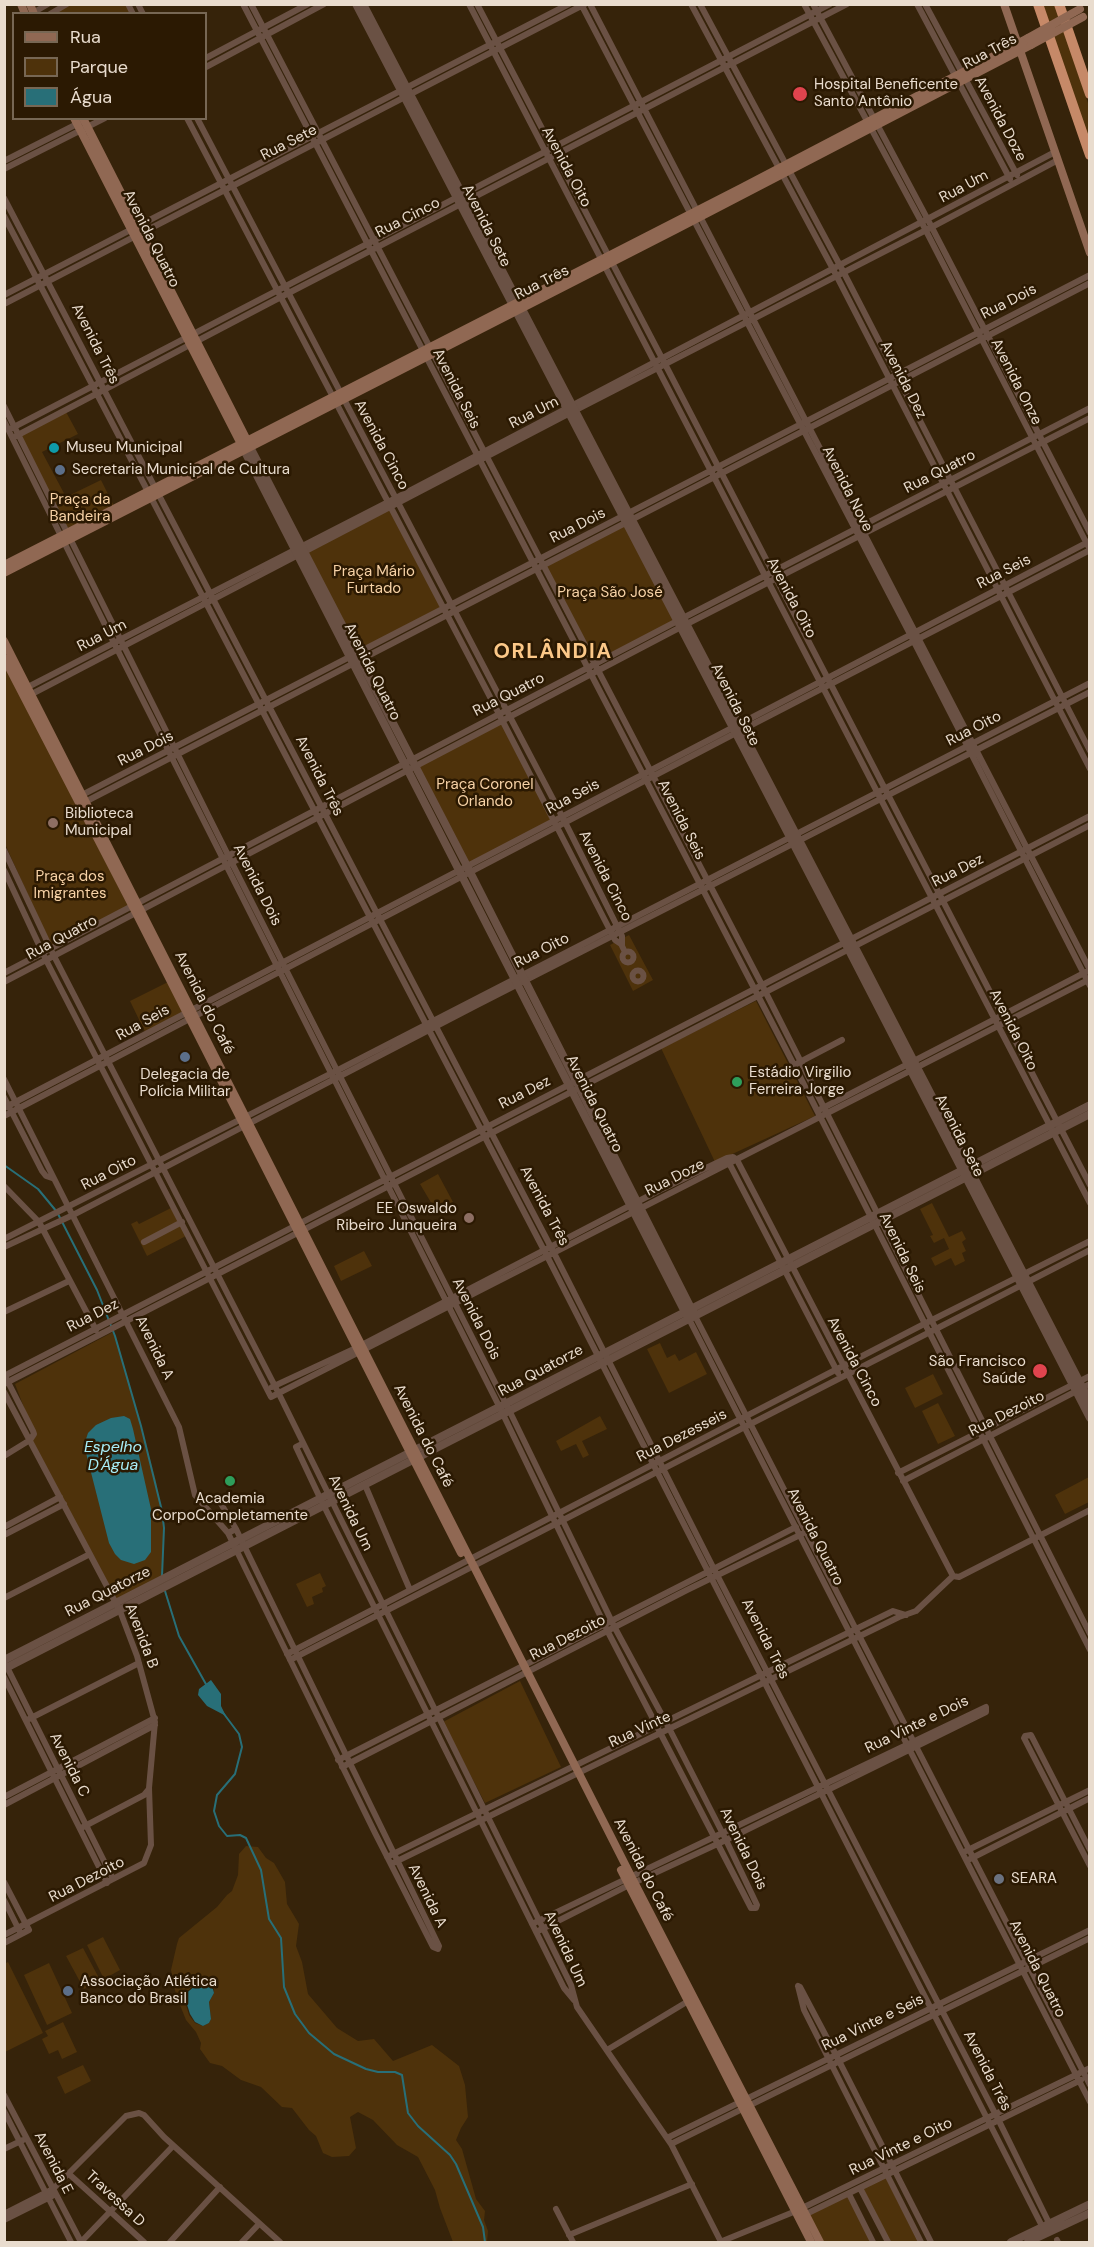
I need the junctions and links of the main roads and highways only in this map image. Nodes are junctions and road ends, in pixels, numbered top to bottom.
1 (21, 4) edge
2 (1004, 4) edge
3 (1038, 4) edge
4 (1059, 4) edge
5 (1089, 4) edge
6 (31, 11) edge
7 (1084, 13) edge
8 (1019, 47) junction
9 (1089, 94) edge
10 (82, 123) edge
11 (1089, 155) edge
12 (1089, 253) edge
13 (246, 445) junction
14 (67, 538) junction
15 (4, 565) edge
16 (4, 573) edge
17 (4, 642) edge
18 (4, 658) edge
19 (26, 692) junction
20 (801, 2213) junction
21 (811, 2242) edge
22 (820, 2242) edge

1 - 6 main road
2 - 8 main road
3 - 11 highway
4 - 9 highway
5 - 7 main road, Rua Três
7 - 8 main road, Rua Três, bridge
8 - 12 main road
8 - 13 main road, Rua Três
10 - 13 main road, Avenida Quatro
13 - 14 main road, Rua Três
14 - 15 main road, Rua Três
14 - 16 main road, Rua Três
17 - 19 main road, Avenida do Café
18 - 19 main road, Avenida do Café
19 - 20 main road, Avenida do Café
20 - 21 main road, Avenida do Café
20 - 22 main road, Avenida do Café

